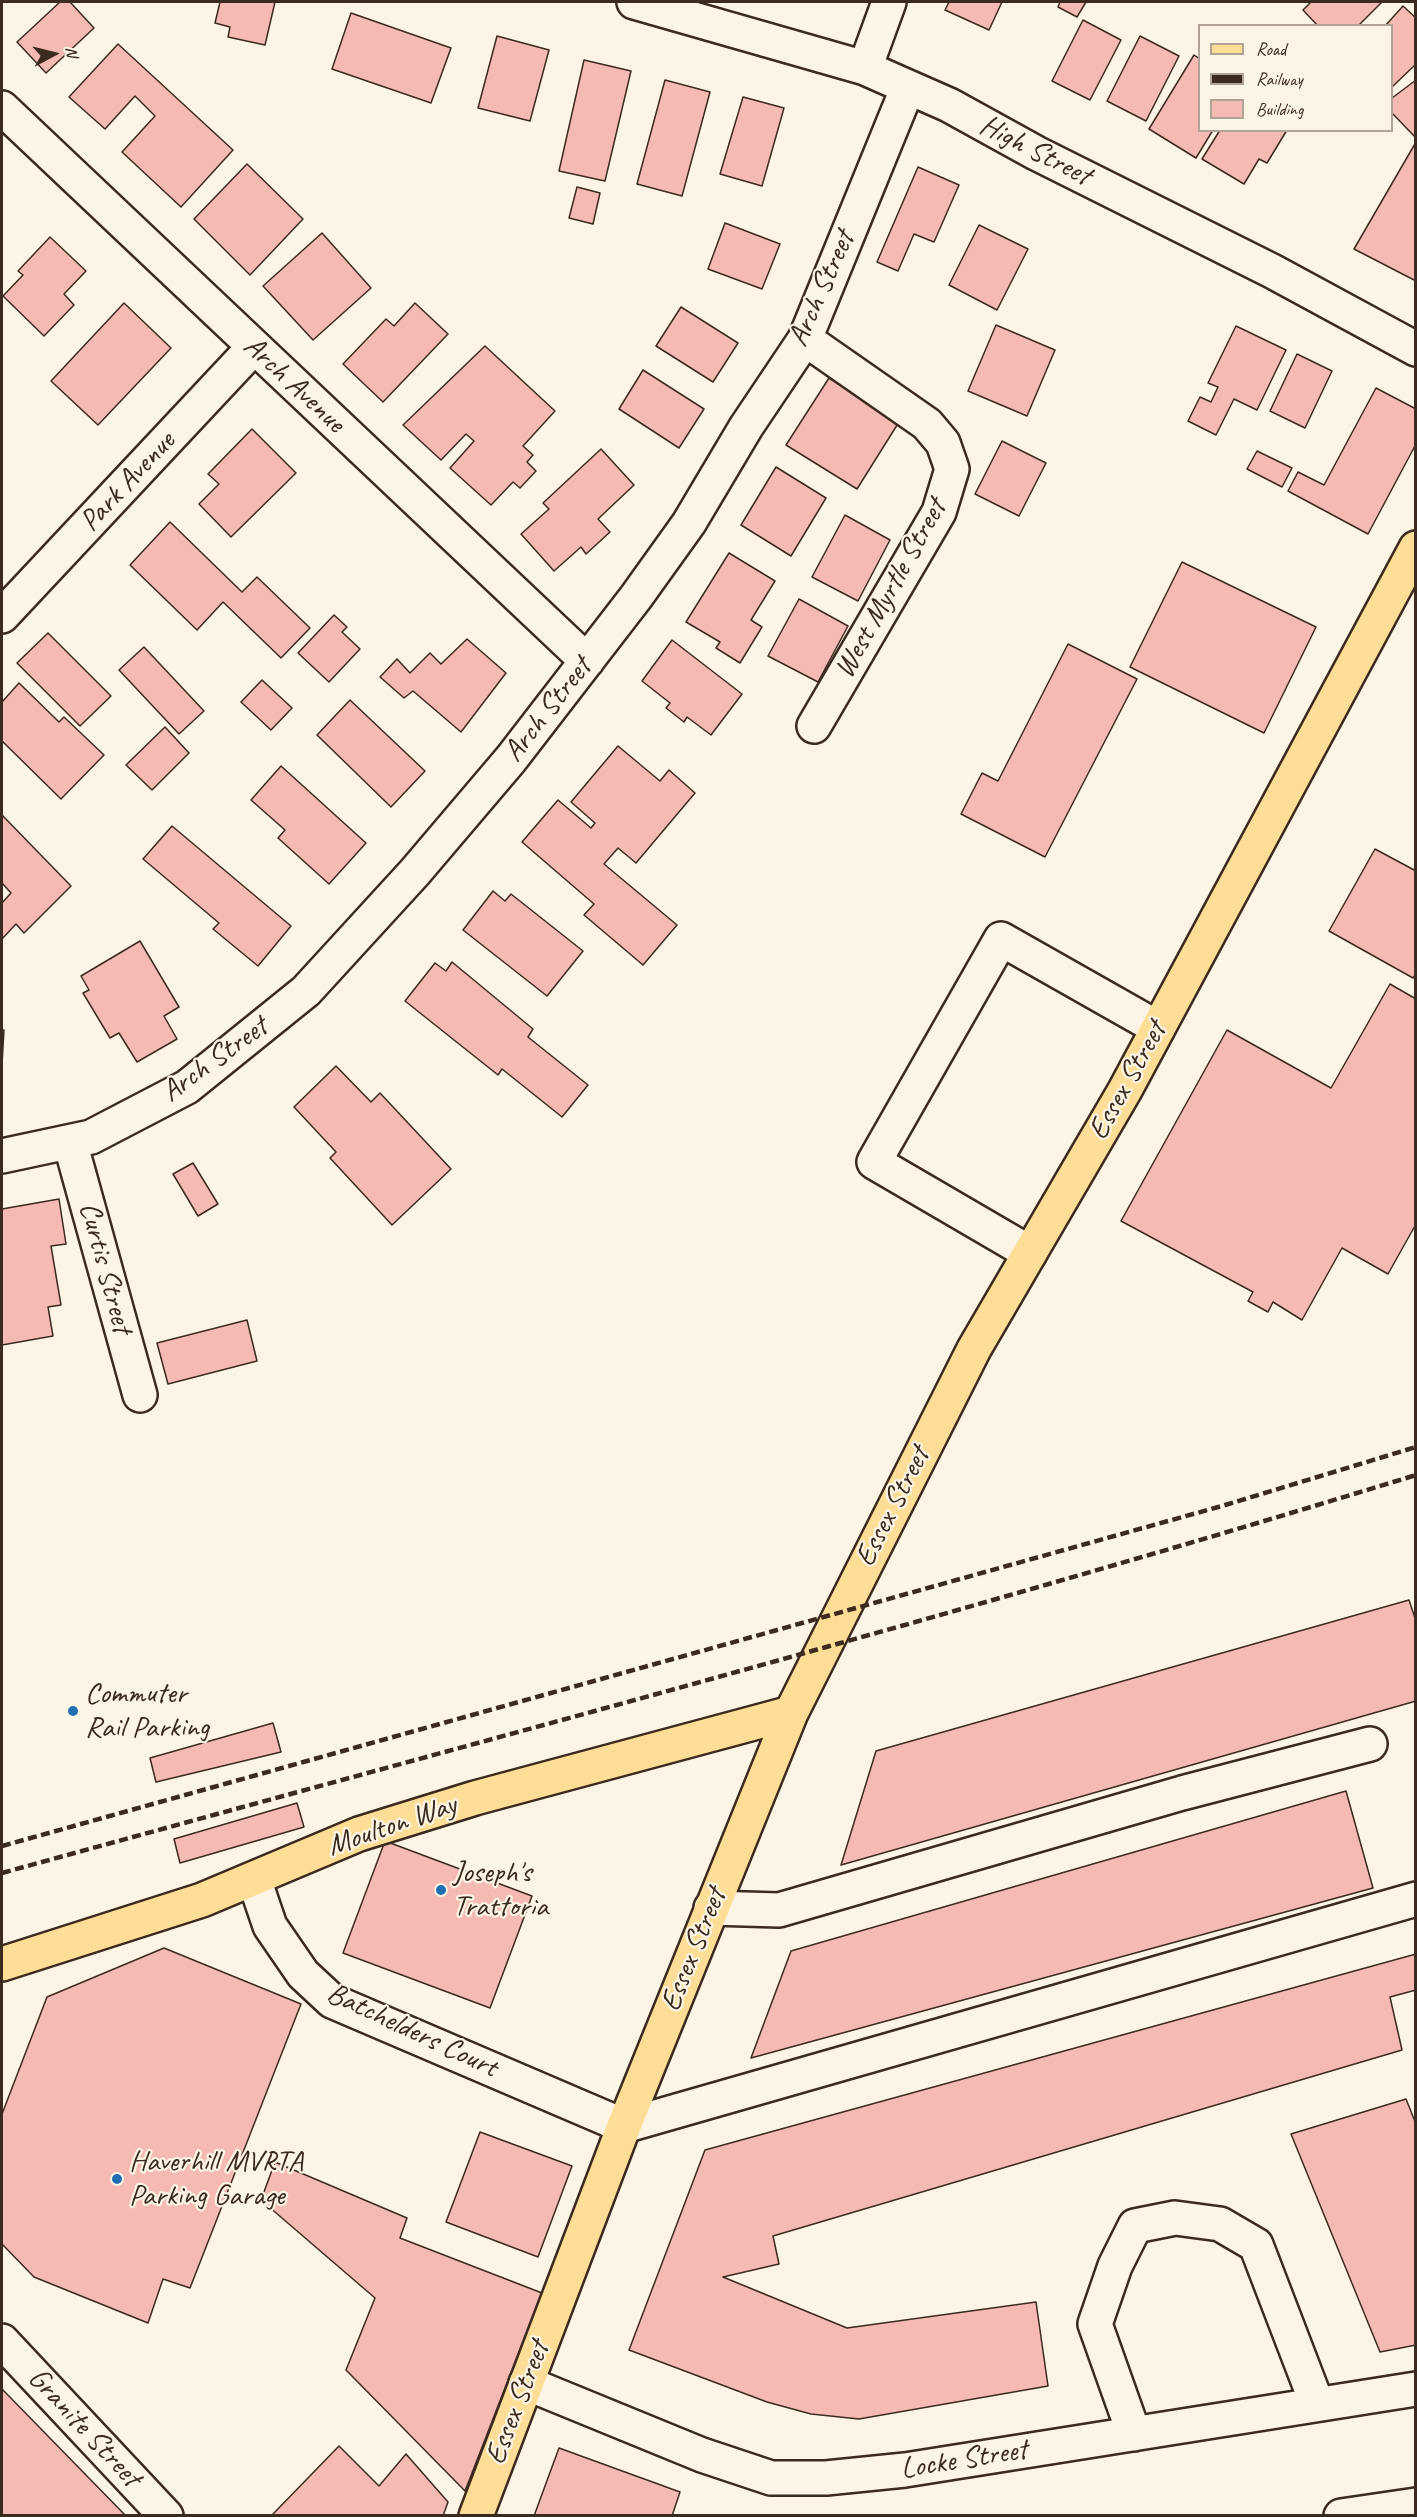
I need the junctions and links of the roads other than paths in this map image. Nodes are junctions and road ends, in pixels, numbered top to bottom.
1 (634, 2) edge
2 (889, 2) edge
3 (865, 68) junction
4 (908, 87) junction
5 (2, 108) edge
6 (805, 339) junction
7 (254, 347) junction
8 (1416, 349) edge
9 (1416, 548) edge
10 (2, 616) edge
11 (587, 661) junction
12 (814, 726) dead end
13 (1158, 1028) junction
14 (70, 1142) junction
15 (2, 1156) edge
16 (1030, 1253) junction
17 (140, 1395) dead end
18 (791, 1713) junction
19 (1370, 1744) dead end
20 (254, 1879) junction
21 (1416, 1899) edge
22 (711, 1908) junction
23 (2, 1964) edge
24 (624, 2126) junction
25 (2, 2341) edge
26 (526, 2383) junction
27 (1416, 2389) edge
28 (1317, 2404) junction
29 (1134, 2434) junction
30 (1416, 2505) edge
31 (166, 2516) edge
32 (476, 2516) edge
33 (1341, 2516) edge

1 - 3 street, High Street
2 - 3 street
3 - 4 street, High Street
4 - 6 street, Arch Street
4 - 8 street, High Street
5 - 7 street, Arch Avenue
6 - 11 street, Arch Street
6 - 12 street, West Myrtle Street
7 - 10 street, Park Avenue
7 - 11 street, Arch Avenue
9 - 13 main road, Essex Street
11 - 14 street, Arch Street
13 - 16 main road, Essex Street
13 - 16 street
14 - 15 street, Arch Street
14 - 17 street, Curtis Street
16 - 18 main road, Essex Street
18 - 20 main road, Moulton Way
18 - 22 main road, Essex Street
19 - 22 street
20 - 23 main road, Moulton Way
20 - 24 street, Batchelders Court
21 - 24 street
22 - 24 main road, Essex Street
24 - 26 main road, Essex Street
25 - 31 street, Granite Street
26 - 29 street, Locke Street
26 - 32 main road, Essex Street
27 - 28 street, Locke Street
28 - 29 street, Locke Street
28 - 29 street
30 - 33 street

